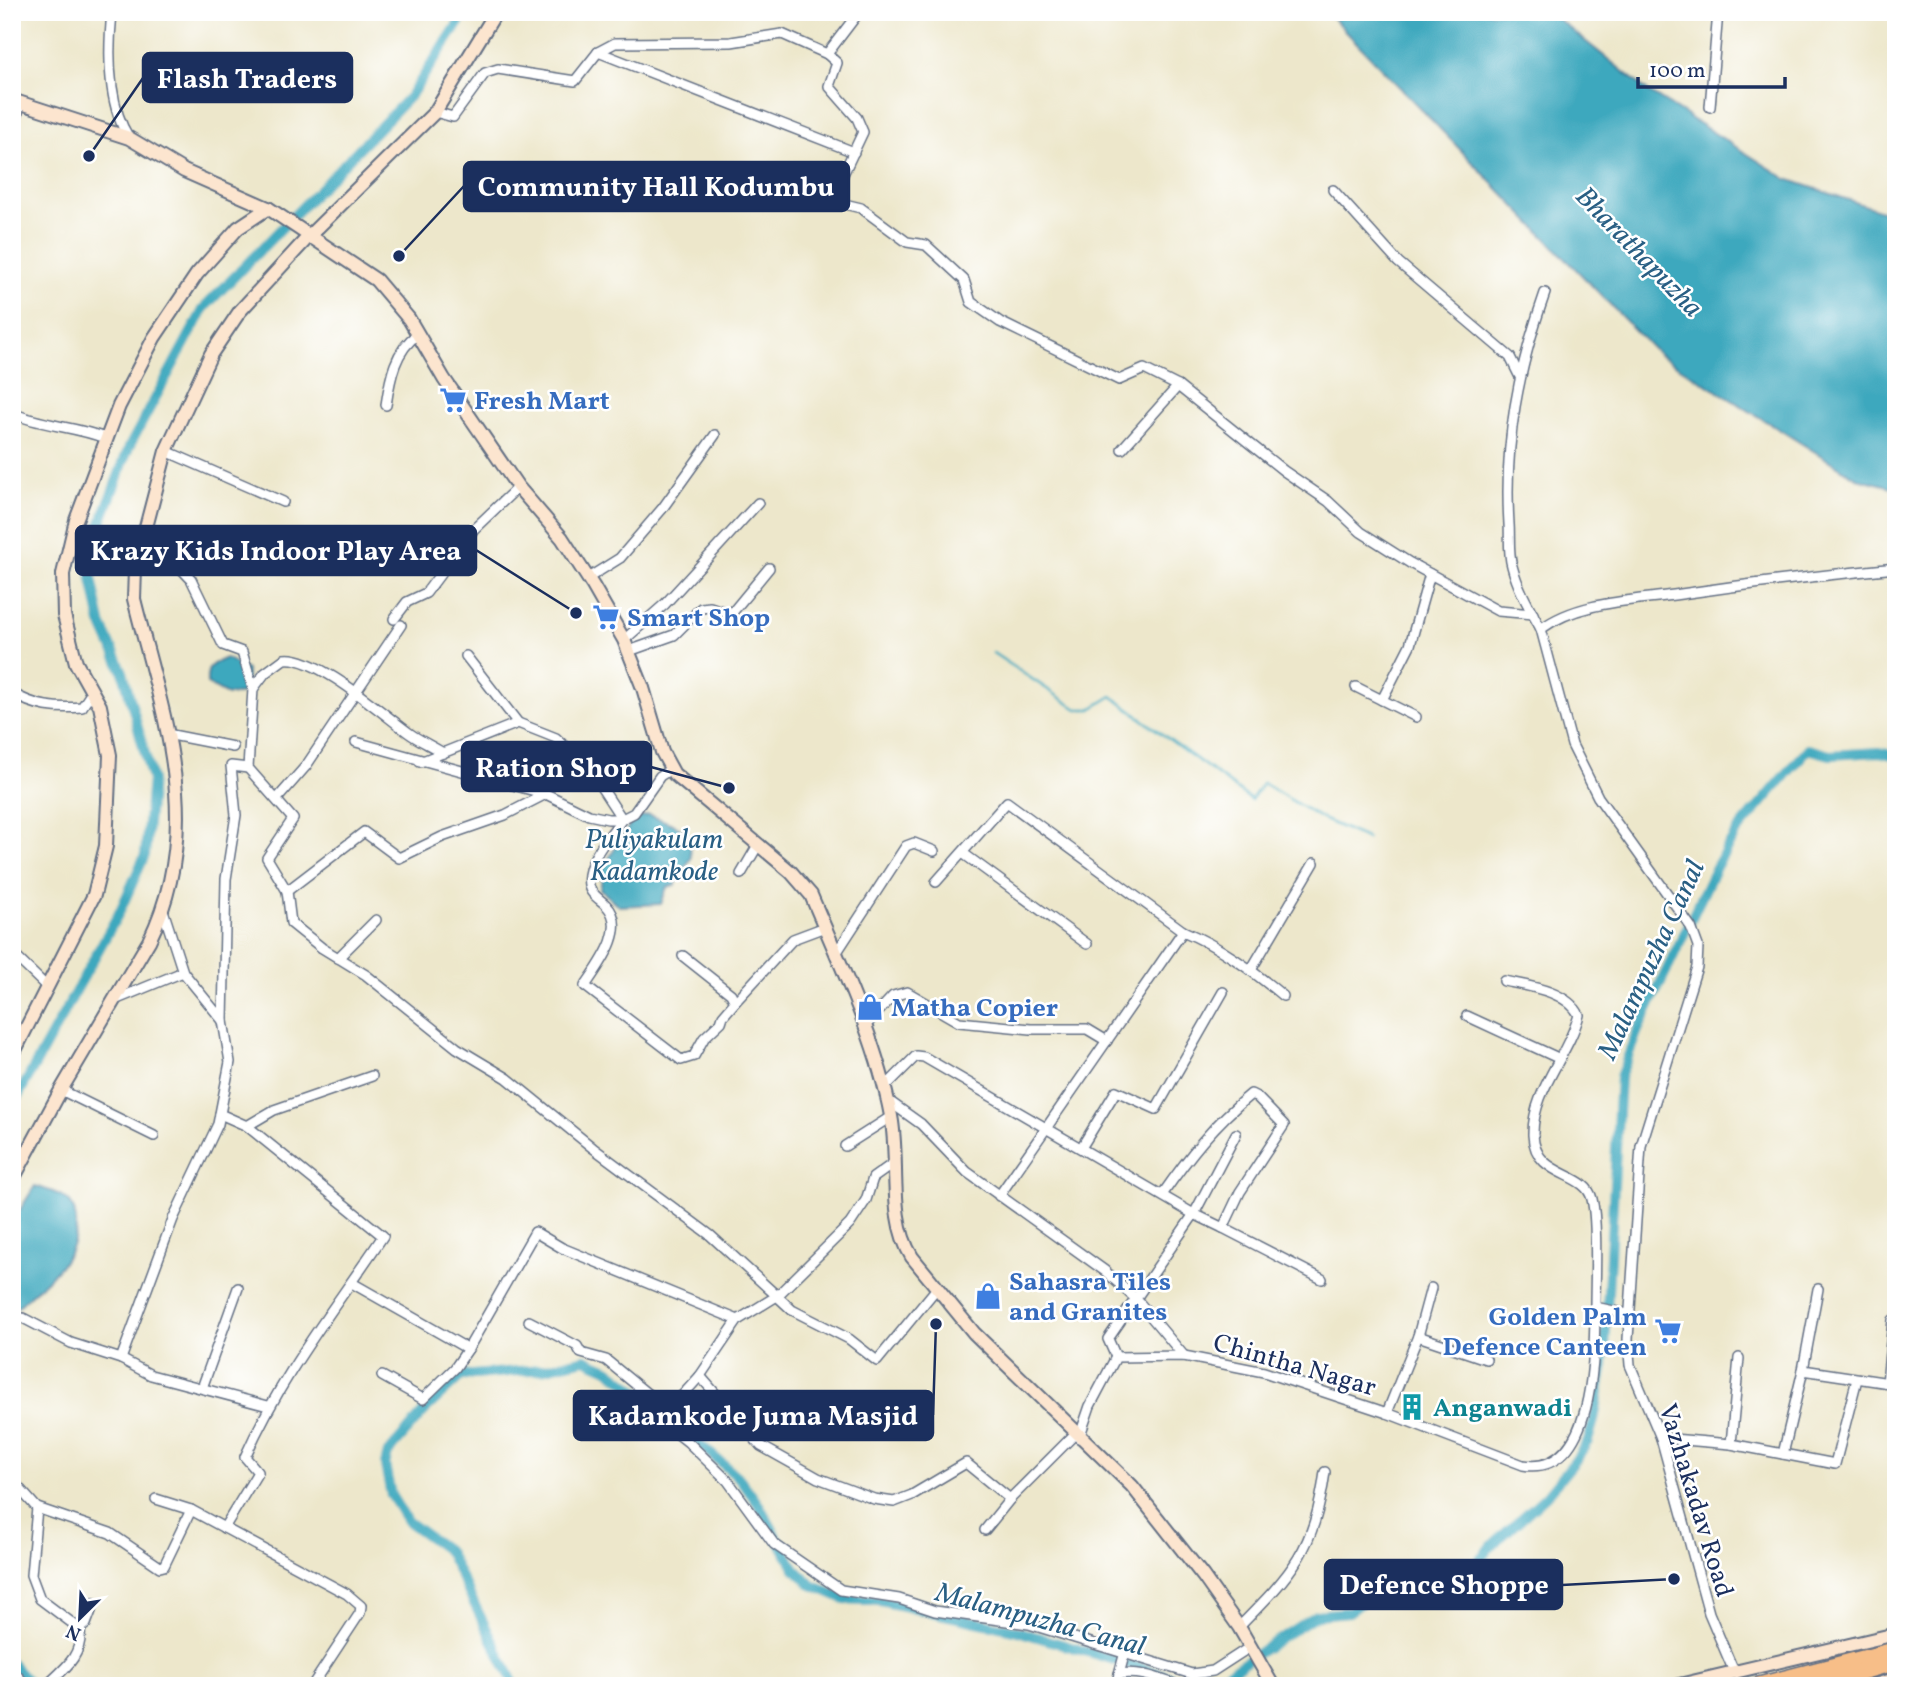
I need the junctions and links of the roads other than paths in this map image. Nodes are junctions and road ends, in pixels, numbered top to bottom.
1 (112, 12) edge
2 (496, 12) edge
3 (859, 12) edge
4 (1718, 12) edge
5 (598, 52) junction
6 (827, 54) junction
7 (16, 102) edge
8 (1710, 107) dead end
9 (435, 112) junction
10 (12, 137) edge
11 (129, 138) junction
12 (854, 152) junction
13 (1333, 190) dead end
14 (268, 208) junction
15 (311, 234) junction
16 (1545, 293) dead end
17 (418, 334) junction
18 (1519, 375) junction
19 (1178, 386) junction
20 (386, 405) dead end
21 (12, 413) edge
22 (715, 436) dead end
23 (105, 438) junction
24 (1122, 449) dead end
25 (166, 451) junction
26 (519, 487) junction
27 (284, 502) dead end
28 (706, 559) dead end
29 (769, 568) dead end
30 (1896, 568) edge
31 (135, 569) junction
32 (1430, 574) junction
33 (588, 578) junction
34 (1533, 614) junction
35 (1541, 629) junction
36 (627, 646) junction
37 (466, 656) dead end
38 (1356, 687) dead end
39 (253, 689) junction
40 (355, 691) junction
41 (92, 692) junction
42 (12, 693) edge
43 (1382, 700) junction
44 (1416, 717) dead end
45 (518, 723) junction
46 (167, 734) junction
47 (356, 742) dead end
48 (233, 747) dead end
49 (443, 753) junction
50 (420, 762) junction
51 (248, 768) junction
52 (671, 769) junction
53 (546, 794) junction
54 (277, 799) junction
55 (622, 819) junction
56 (758, 845) junction
57 (934, 850) dead end
58 (964, 854) junction
59 (1314, 863) dead end
60 (741, 874) dead end
61 (936, 882) dead end
62 (287, 891) junction
63 (162, 906) junction
64 (376, 920) dead end
65 (825, 927) junction
66 (1183, 931) junction
67 (1087, 944) dead end
68 (12, 953) edge
69 (835, 955) junction
70 (683, 956) dead end
71 (338, 958) junction
72 (1251, 970) junction
73 (183, 972) junction
74 (1504, 981) dead end
75 (47, 987) junction
76 (1223, 992) dead end
77 (1283, 996) dead end
78 (117, 999) junction
79 (735, 1002) junction
80 (1467, 1016) dead end
81 (223, 1021) junction
82 (864, 1027) junction
83 (1107, 1041) junction
84 (12, 1056) edge
85 (1558, 1058) junction
86 (372, 1076) dead end
87 (61, 1090) junction
88 (885, 1093) junction
89 (220, 1114) junction
90 (892, 1116) junction
91 (247, 1126) junction
92 (1046, 1128) junction
93 (1236, 1134) dead end
94 (154, 1136) dead end
95 (845, 1146) dead end
96 (1082, 1148) junction
97 (894, 1163) junction
98 (12, 1181) edge
99 (1162, 1195) junction
100 (999, 1196) junction
101 (1194, 1214) junction
102 (1223, 1228) junction
103 (1322, 1279) dead end
104 (352, 1283) junction
105 (238, 1288) dead end
106 (937, 1288) junction
107 (1431, 1288) dead end
108 (1818, 1289) dead end
109 (777, 1296) junction
110 (1137, 1300) junction
111 (1595, 1307) junction
112 (1628, 1314) junction
113 (23, 1318) dead end
114 (738, 1320) junction
115 (1893, 1320) dead end
116 (529, 1321) dead end
117 (1418, 1336) junction
118 (468, 1349) junction
119 (1184, 1356) junction
120 (1116, 1357) junction
121 (1739, 1358) dead end
122 (121, 1359) junction
123 (1486, 1359) dead end
124 (1803, 1370) junction
125 (382, 1376) dead end
126 (700, 1376) junction
127 (1857, 1379) junction
128 (1891, 1384) edge
129 (202, 1388) junction
130 (268, 1406) junction
131 (667, 1410) junction
132 (1387, 1413) junction
133 (1077, 1436) junction
134 (1661, 1438) junction
135 (1731, 1444) junction
136 (1783, 1454) junction
137 (1325, 1472) dead end
138 (12, 1479) edge
139 (156, 1499) dead end
140 (1010, 1499) junction
141 (37, 1508) junction
142 (191, 1510) junction
143 (224, 1528) junction
144 (985, 1530) dead end
145 (94, 1603) dead end
146 (1239, 1627) junction
147 (80, 1629) junction
148 (1896, 1634) edge
149 (1251, 1648) junction
150 (1896, 1650) edge
151 (1125, 1652) junction
152 (1896, 1662) edge
153 (12, 1670) edge
154 (1119, 1674) junction
155 (1735, 1674) junction
156 (1896, 1679) edge
157 (27, 1686) edge
158 (46, 1686) edge
159 (312, 1686) edge
160 (1116, 1686) edge
161 (1180, 1686) edge
162 (1273, 1686) edge
163 (1675, 1686) edge
164 (1757, 1686) edge
165 (1807, 1686) edge
166 (1871, 1686) edge

1 - 11 street
2 - 9 street
3 - 6 street
4 - 8 street
5 - 6 street
5 - 9 street
5 - 12 street
6 - 12 street
7 - 10 street
7 - 11 street
9 - 15 street
11 - 14 street
12 - 19 street
13 - 18 street
14 - 15 street
14 - 23 street
15 - 17 street
15 - 25 street
16 - 18 street
17 - 20 street
17 - 26 street
18 - 34 street
19 - 24 street
19 - 32 street
21 - 23 street
22 - 33 street
23 - 41 street
25 - 27 street
25 - 31 street
26 - 33 street
26 - 40 street
28 - 36 street
29 - 36 street
30 - 35 street
31 - 39 street
31 - 46 street
32 - 34 street
32 - 43 street
33 - 36 street
34 - 35 street
35 - 112 street, Vazhakadav Road
36 - 52 street
37 - 45 street
38 - 43 street
39 - 40 street
39 - 51 street
40 - 49 street
40 - 54 street
41 - 42 street
41 - 75 street
43 - 44 street
45 - 49 street
45 - 55 street
46 - 48 street
46 - 63 street
47 - 50 street
49 - 50 street
50 - 53 street
51 - 54 street
51 - 81 street
52 - 55 street
52 - 56 street
53 - 55 street
53 - 62 street
54 - 62 street
55 - 79 street
56 - 60 street
56 - 65 street
57 - 69 street
58 - 61 street
58 - 66 street
58 - 67 street
59 - 72 street
62 - 71 street
63 - 73 street
63 - 78 street
64 - 71 street
65 - 69 street
65 - 79 street
66 - 72 street
66 - 83 street
68 - 75 street
69 - 82 street
70 - 79 street
71 - 109 street
72 - 77 street
73 - 78 street
73 - 81 street
74 - 85 street
75 - 84 street
76 - 96 street
78 - 87 street
80 - 85 street
81 - 89 street
82 - 83 street
82 - 88 street
83 - 92 street
85 - 111 street
86 - 91 street
87 - 94 street
87 - 98 street
88 - 90 street
88 - 92 street
88 - 100 street
89 - 91 street
89 - 122 street
90 - 95 street
90 - 97 street
91 - 104 street
92 - 96 street
92 - 100 street
93 - 101 street
96 - 99 street
97 - 106 street
97 - 109 street
99 - 101 street
99 - 102 street
100 - 110 street
101 - 102 street
101 - 110 street
102 - 103 street
104 - 118 street
104 - 130 street
105 - 129 street
106 - 109 street
106 - 133 street
107 - 117 street
108 - 124 street
109 - 114 street
110 - 119 street
110 - 120 street
111 - 112 street
111 - 132 street, Chintha Nagar
112 - 134 street, Vazhakadav Road
113 - 122 street
114 - 118 street
114 - 126 street
115 - 128 street
116 - 131 street
117 - 123 street
117 - 132 street
118 - 125 street
119 - 120 street, Chintha Nagar
119 - 132 street, Chintha Nagar
120 - 133 street
121 - 135 street
122 - 129 street
124 - 127 street
124 - 136 street
126 - 131 street
126 - 140 street
127 - 128 street
127 - 136 street
129 - 130 street
130 - 143 street
131 - 151 street
133 - 140 street
133 - 146 street
134 - 135 street
134 - 155 street, Vazhakadav Road
135 - 136 street
137 - 146 street
138 - 141 street
139 - 142 street
140 - 144 street
141 - 142 street
141 - 147 street
142 - 143 street
143 - 159 street
145 - 147 street
146 - 149 street
147 - 158 street
148 - 155 street
149 - 151 street
149 - 162 street
150 - 164 highway
151 - 154 street
152 - 165 highway
153 - 157 street
154 - 160 street
154 - 161 street
155 - 163 street
156 - 166 street

